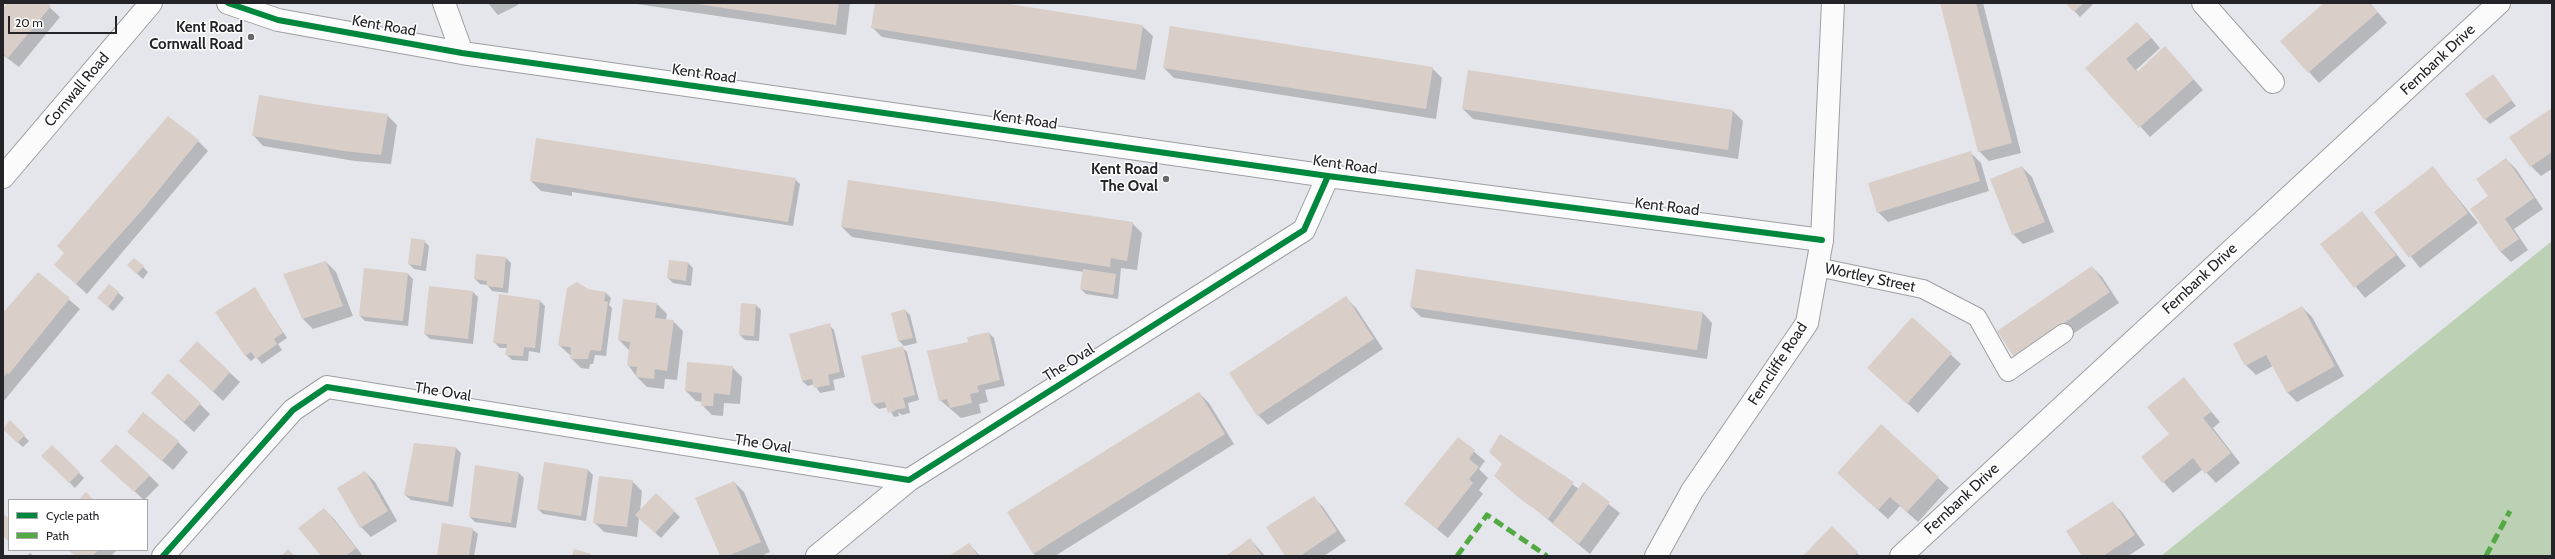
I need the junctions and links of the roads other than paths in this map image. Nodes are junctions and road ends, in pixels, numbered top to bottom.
1 (151, 3) edge
2 (228, 3) edge
3 (444, 3) edge
4 (1833, 3) edge
5 (2203, 3) edge
6 (2500, 3) edge
7 (462, 53) junction
8 (2273, 82) dead end
9 (1328, 176) junction
10 (3, 177) edge
11 (1822, 240) junction
12 (1817, 267) junction
13 (2064, 333) dead end
14 (909, 480) junction
15 (163, 556) edge
16 (817, 556) edge
17 (1656, 556) edge
18 (1901, 556) edge

1 - 10 street, Cornwall Road
2 - 7 street, Kent Road
3 - 7 street
4 - 11 street, Ferncliffe Road
5 - 8 street
6 - 18 street, Fernbank Drive
7 - 9 street, Kent Road
9 - 11 street, Kent Road
9 - 14 street, The Oval
11 - 12 street, Ferncliffe Road
12 - 13 lane, Wortley Street
12 - 17 street, Ferncliffe Road
14 - 15 street, The Oval
14 - 16 street, The Oval

